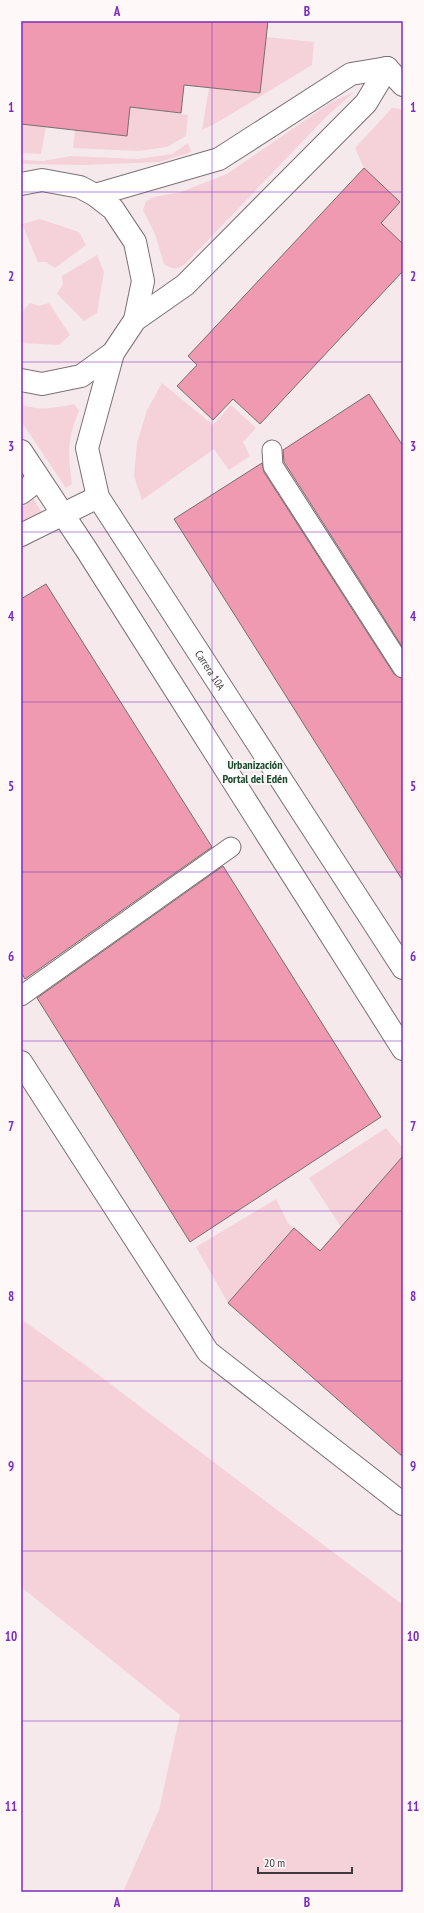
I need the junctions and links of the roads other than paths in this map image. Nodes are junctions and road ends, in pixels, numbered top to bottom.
1 (387, 68) junction
2 (403, 85) edge
3 (21, 184) edge
4 (95, 195) junction
5 (135, 320) junction
6 (113, 353) junction
7 (21, 380) edge
8 (272, 450) dead end
9 (21, 451) edge
10 (40, 480) junction
11 (21, 493) edge
12 (98, 497) junction
13 (62, 514) junction
14 (21, 535) edge
15 (403, 668) edge
16 (231, 847) dead end
17 (403, 968) edge
18 (21, 996) edge
19 (403, 1049) edge
20 (21, 1062) edge
21 (403, 1504) edge

1 - 2 street
1 - 4 street
1 - 5 street
3 - 4 street
4 - 5 street
5 - 6 street
6 - 7 street
6 - 12 street, Carrera 10A
8 - 15 street
9 - 10 street
10 - 11 street
10 - 13 street
12 - 13 street
12 - 17 street, Carrera 10A
13 - 14 street
13 - 19 street
16 - 18 street
20 - 21 street

